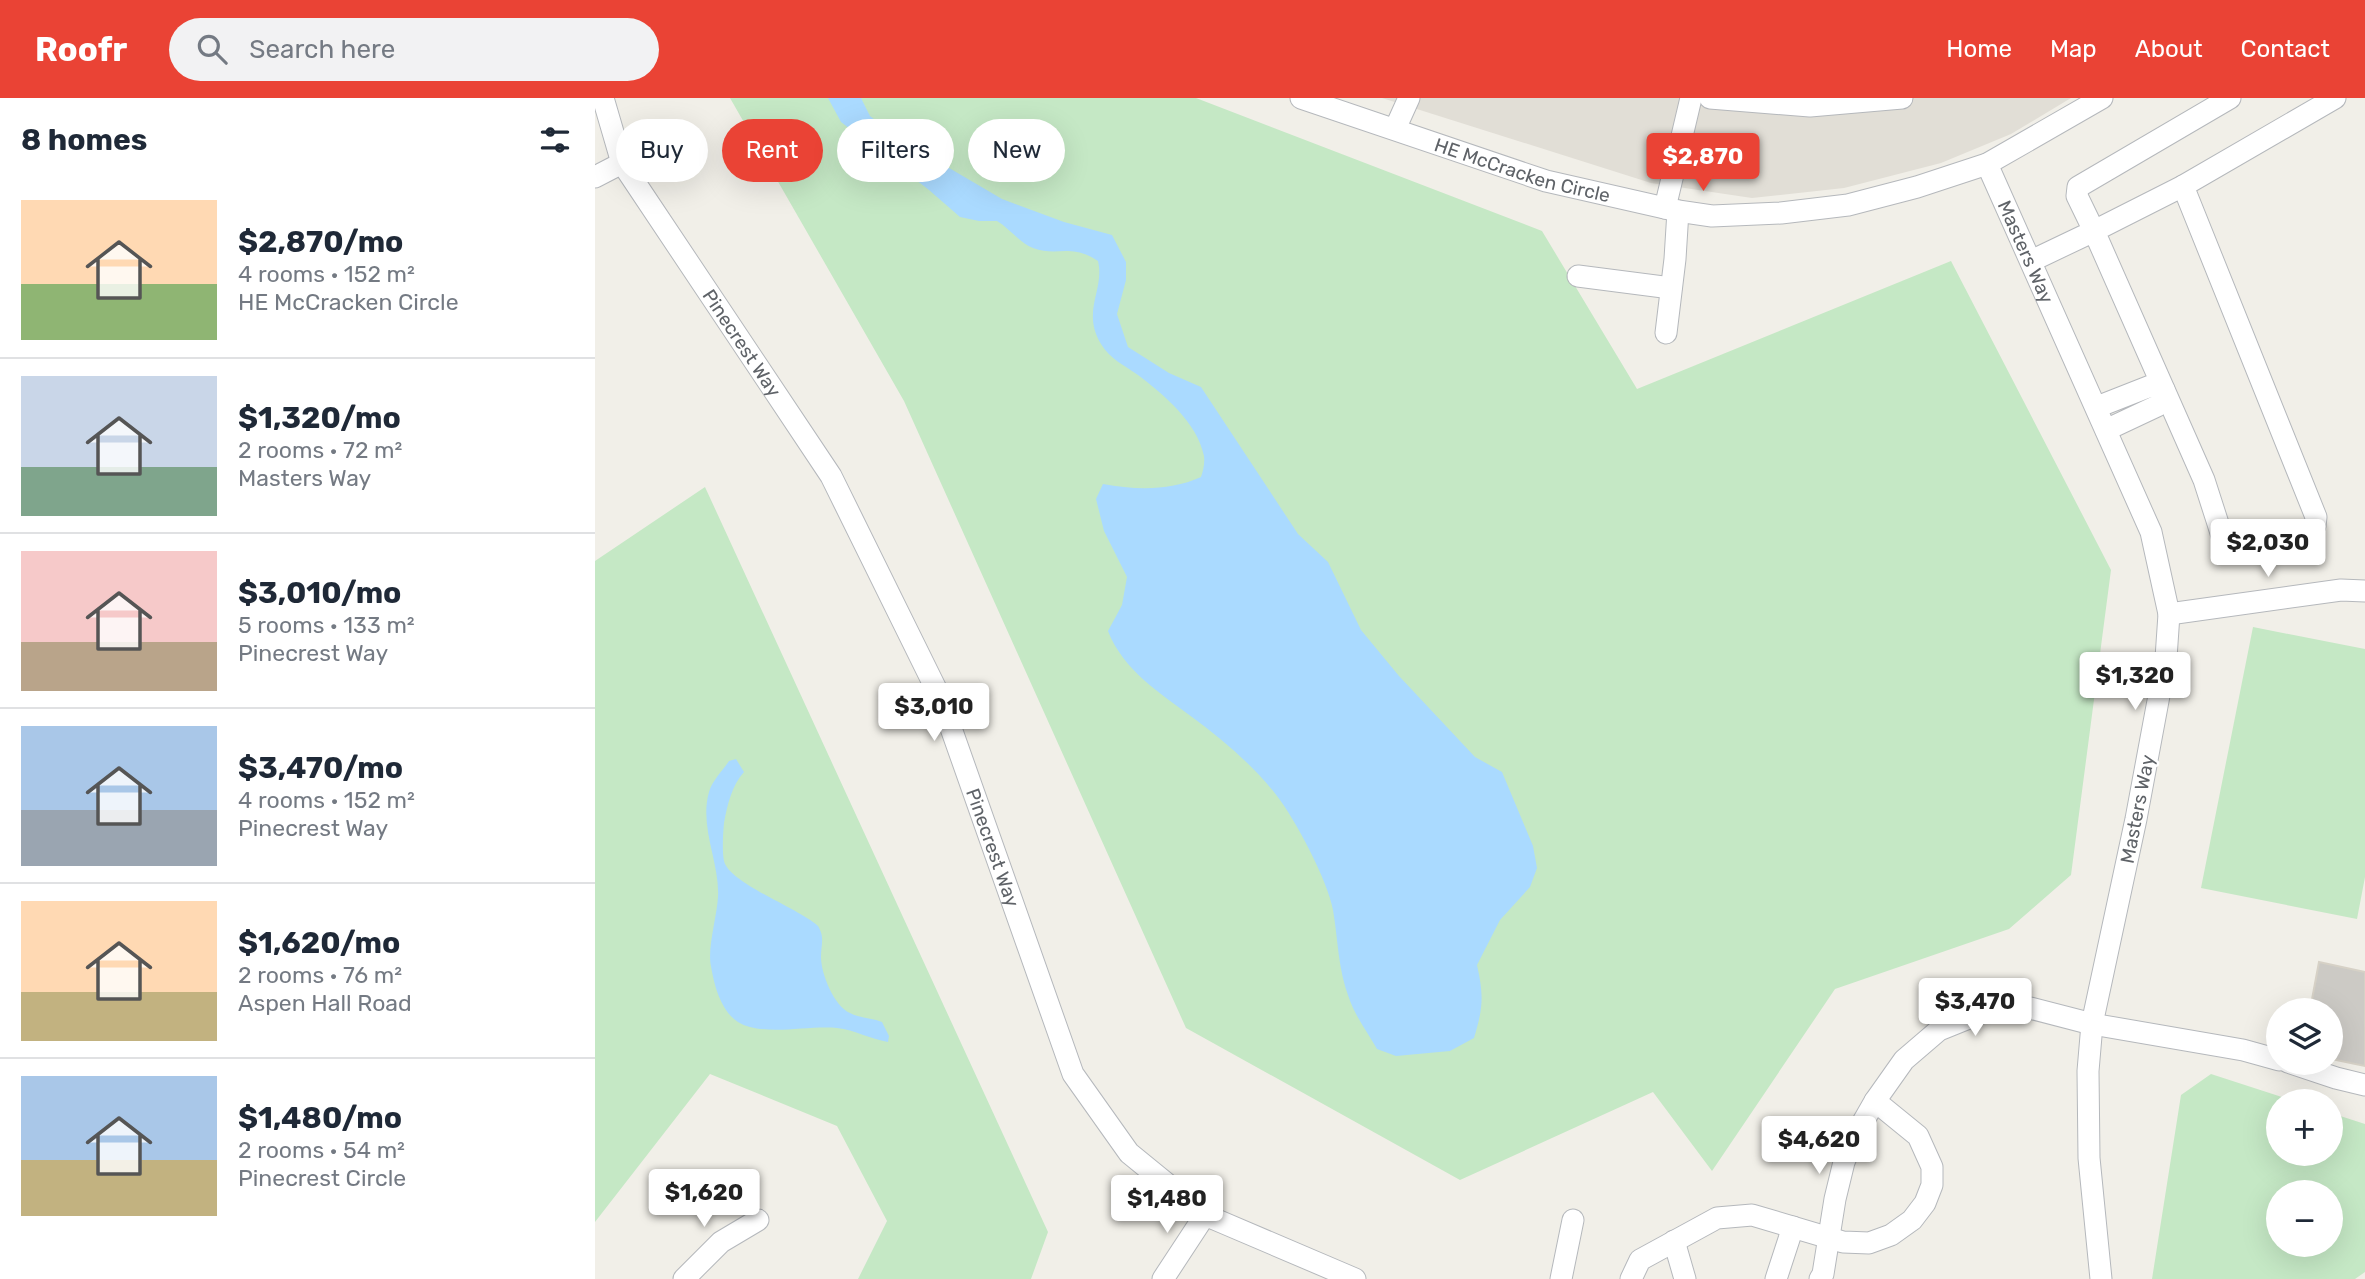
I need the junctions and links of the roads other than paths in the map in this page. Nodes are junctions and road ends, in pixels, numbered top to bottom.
1 (603, 98) edge
2 (1301, 98) edge
3 (1409, 98) edge
4 (1691, 98) edge
5 (1710, 98) edge
6 (1902, 98) edge
7 (2102, 98) edge
8 (2230, 98) edge
9 (2335, 98) edge
10 (1395, 129) junction
11 (616, 142) edge
12 (1987, 164) junction
13 (616, 166) edge
14 (595, 177) edge
15 (635, 182) edge
16 (2183, 187) junction
17 (1671, 209) junction
18 (2094, 231) junction
19 (2031, 261) junction
20 (1578, 276) dead end
21 (1671, 288) junction
22 (1666, 333) dead end
23 (2164, 390) junction
24 (2097, 407) junction
25 (2106, 430) junction
26 (2365, 592) edge
27 (2169, 614) junction
28 (2092, 1024) junction
29 (2266, 1056) edge
30 (2327, 1075) edge
31 (2365, 1085) edge
32 (1875, 1101) junction
33 (1205, 1215) junction
34 (758, 1220) dead end
35 (1573, 1220) dead end
36 (1793, 1227) junction
37 (1829, 1238) junction
38 (1674, 1241) junction
39 (684, 1279) edge
40 (1163, 1279) edge
41 (1355, 1279) edge
42 (1561, 1279) edge
43 (1631, 1279) edge
44 (1685, 1279) edge
45 (1776, 1279) edge
46 (1820, 1279) edge
47 (2101, 1279) edge

1 - 11 street, Pinecrest Way
2 - 10 street, HE McCracken Circle
3 - 10 street
4 - 17 street
5 - 6 street
7 - 12 street, HE McCracken Circle
8 - 18 street
9 - 16 street
10 - 17 street, HE McCracken Circle
12 - 17 street, HE McCracken Circle
12 - 19 street, Masters Way
13 - 14 street
15 - 33 street, Pinecrest Way
16 - 18 street
16 - 23 street
17 - 21 street
18 - 19 street
18 - 23 street
19 - 24 street, Masters Way
20 - 21 street
21 - 22 street
23 - 24 street
23 - 25 street
24 - 25 street, Masters Way
25 - 27 street, Masters Way
26 - 27 street
27 - 28 street, Masters Way
28 - 29 street
28 - 32 street
28 - 47 street, Masters Way
30 - 31 street
32 - 37 street
32 - 37 street
33 - 40 street
33 - 41 street, Pinecrest Way
34 - 39 street
35 - 42 street
36 - 37 street
36 - 38 street
36 - 45 street
37 - 46 street
38 - 43 street
38 - 44 street

